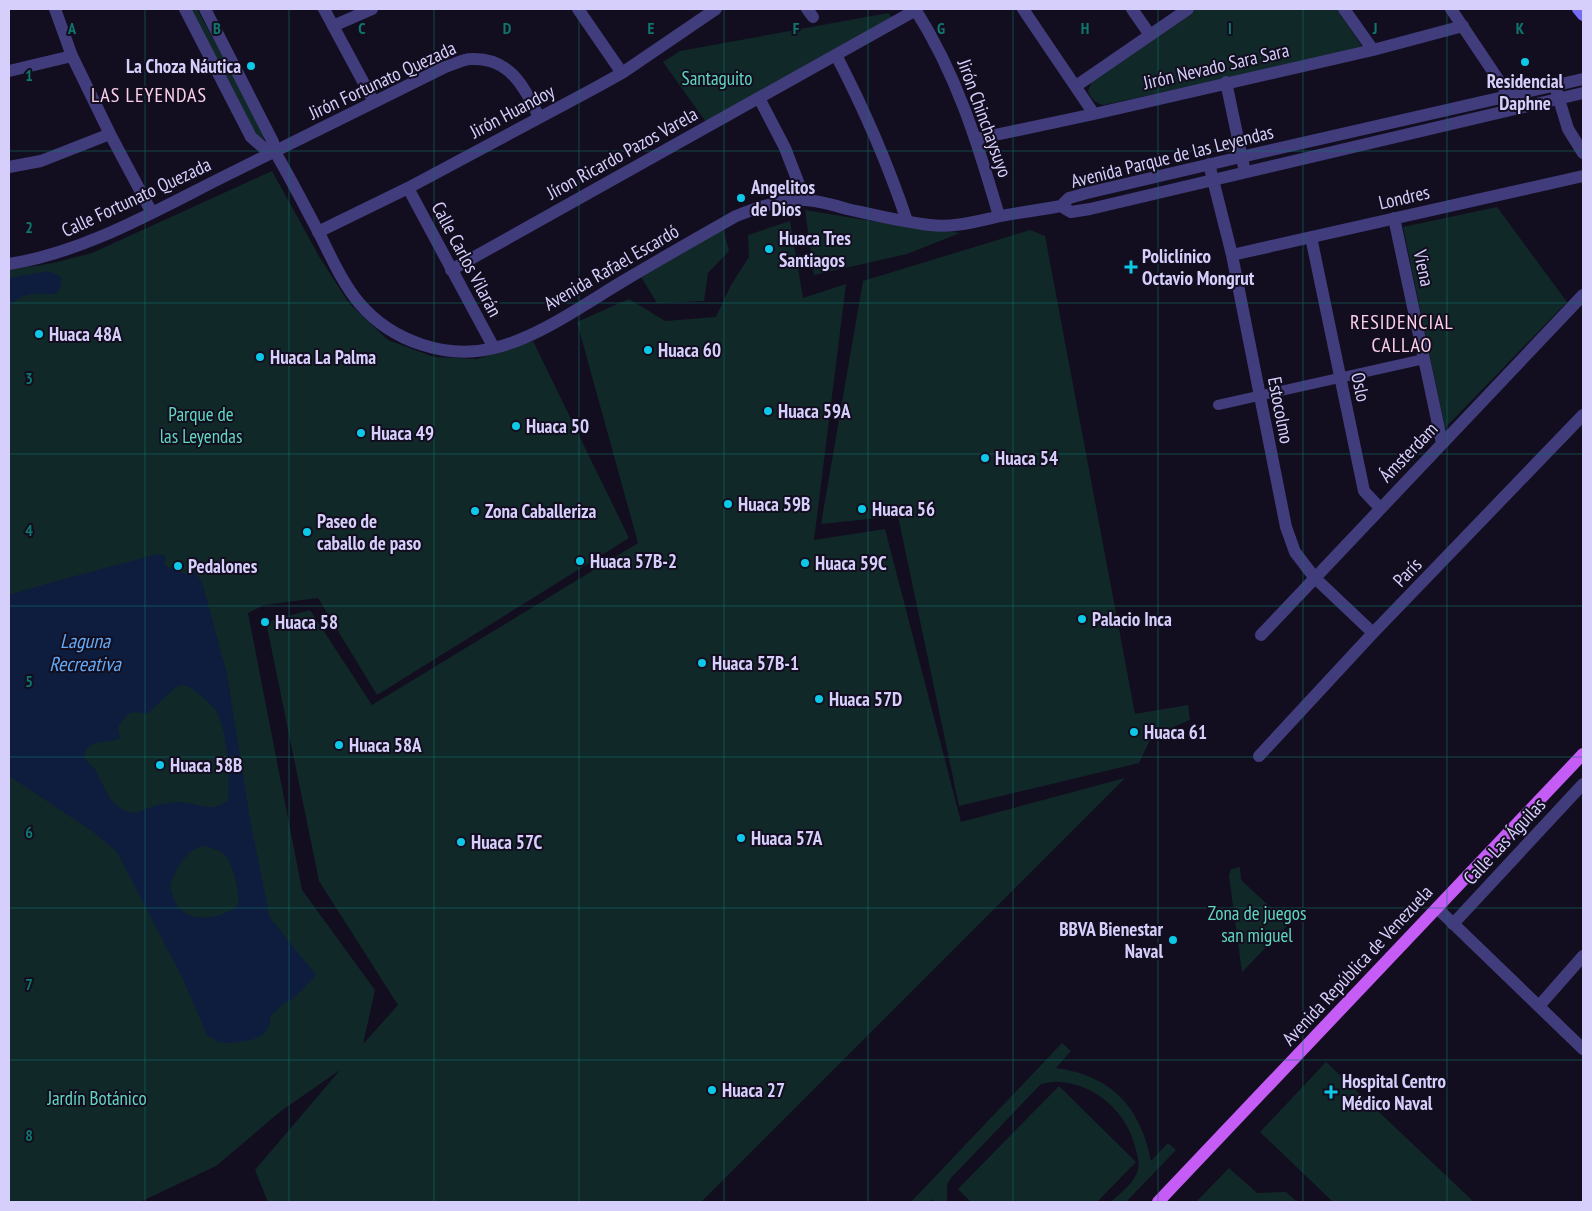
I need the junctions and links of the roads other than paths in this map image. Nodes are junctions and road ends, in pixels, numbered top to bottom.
1 (55, 9) edge
2 (185, 9) edge
3 (205, 9) edge
4 (324, 9) edge
5 (372, 9) edge
6 (578, 9) edge
7 (716, 9) edge
8 (1023, 9) edge
9 (1132, 9) edge
10 (1188, 9) edge
11 (1344, 9) edge
12 (1451, 9) edge
13 (1578, 9) edge
14 (915, 10) edge
15 (1583, 15) edge
16 (332, 26) junction
17 (1463, 26) junction
18 (1150, 35) junction
19 (1373, 50) junction
20 (836, 55) junction
21 (72, 56) junction
22 (9, 71) edge
23 (622, 73) junction
24 (1583, 79) edge
25 (1226, 82) junction
26 (1076, 86) junction
27 (1555, 86) junction
28 (1583, 93) edge
29 (1510, 97) junction
30 (759, 98) junction
31 (1559, 99) junction
32 (374, 102) junction
33 (1518, 108) junction
34 (1094, 114) junction
35 (539, 117) junction
36 (110, 134) junction
37 (976, 138) junction
38 (275, 152) junction
39 (1583, 153) edge
40 (1241, 156) junction
41 (1209, 164) junction
42 (9, 167) edge
43 (1245, 172) junction
44 (1583, 176) edge
45 (1214, 181) junction
46 (408, 188) junction
47 (805, 200) junction
48 (1061, 206) junction
49 (152, 213) junction
50 (999, 216) junction
51 (1394, 218) junction
52 (907, 221) junction
53 (318, 232) junction
54 (1311, 237) junction
55 (1232, 255) junction
56 (9, 264) edge
57 (451, 270) junction
58 (1583, 295) edge
59 (494, 348) junction
60 (1424, 359) junction
61 (1340, 378) junction
62 (1259, 394) junction
63 (1218, 404) dead end
64 (1583, 416) edge
65 (1442, 443) junction
66 (1380, 508) junction
67 (1314, 577) junction
68 (1373, 634) junction
69 (1261, 635) dead end
70 (1583, 754) edge
71 (1259, 756) dead end
72 (1583, 784) edge
73 (1436, 908) junction
74 (1452, 924) junction
75 (1583, 956) edge
76 (1539, 1006) junction
77 (1583, 1048) edge
78 (1158, 1202) edge

1 - 21 street
2 - 38 street
3 - 38 street, Avenida Rafael Escardó
4 - 16 street
5 - 16 street
6 - 23 street
7 - 23 street, Jirón Huandoy
8 - 26 street
9 - 18 street
10 - 18 street
11 - 19 street
12 - 17 street
13 - 15 main road
14 - 20 street, Jíron Ricardo Pazos Varela
14 - 37 street, Jirón Chinchaysuyo
16 - 32 street
17 - 19 street, Jirón Nevado Sara Sara
17 - 29 street
18 - 26 street
19 - 25 street, Jirón Nevado Sara Sara
20 - 30 street, Jíron Ricardo Pazos Varela
20 - 52 street
21 - 22 street
21 - 36 street
23 - 35 street, Jirón Huandoy
24 - 27 street, Avenida Parque de las Leyendas
25 - 34 street, Jirón Nevado Sara Sara
25 - 40 street
26 - 34 street
27 - 29 street, Avenida Parque de las Leyendas
27 - 31 street
28 - 31 street, Avenida Parque de las Leyendas
29 - 33 street
29 - 40 street, Avenida Parque de las Leyendas
30 - 47 street
30 - 57 street, Jíron Ricardo Pazos Varela
31 - 33 street, Avenida Parque de las Leyendas
31 - 39 street
32 - 35 street, Jirón Fortunato Quezada
32 - 38 street, Jirón Fortunato Quezada
33 - 43 street, Avenida Parque de las Leyendas
34 - 37 street, Jirón Nevado Sara Sara
35 - 46 street, Jirón Huandoy
36 - 42 street
36 - 49 street
37 - 50 street, Jirón Chinchaysuyo
38 - 49 street, Calle Fortunato Quezada
38 - 53 street, Avenida Rafael Escardó
40 - 41 street, Avenida Parque de las Leyendas
40 - 43 street
41 - 45 street, Estocolmo
41 - 48 street, Avenida Parque de las Leyendas
43 - 45 street, Avenida Parque de las Leyendas
44 - 51 street, Londres
45 - 48 street, Avenida Parque de las Leyendas
45 - 55 street, Estocolmo
46 - 53 street, Jirón Huandoy
46 - 57 street, Calle Carlos Vilarán
47 - 52 street, Avenida Rafael Escardó
47 - 59 street, Avenida Rafael Escardó
48 - 50 street, Avenida Rafael Escardó
49 - 56 street, Calle Fortunato Quezada
50 - 52 street, Avenida Rafael Escardó
51 - 54 street, Londres
51 - 60 street, Viena
53 - 59 street, Avenida Rafael Escardó
54 - 55 street, Londres
54 - 61 street, Oslo
55 - 62 street, Estocolmo
57 - 59 street, Calle Carlos Vilarán
58 - 65 street, Ámsterdam
60 - 61 street
60 - 65 street, Viena
61 - 62 street
61 - 66 street, Oslo
62 - 63 street
62 - 67 street, Estocolmo
64 - 68 street, París
65 - 66 street, Ámsterdam
66 - 67 street, Ámsterdam
67 - 68 street, Estocolmo
67 - 69 street, Ámsterdam
68 - 71 street, París
70 - 73 main road, Avenida República de Venezuela
72 - 74 street, Calle Las Águilas
73 - 74 street
73 - 78 main road, Avenida República de Venezuela
74 - 76 street
75 - 76 street
76 - 77 street

